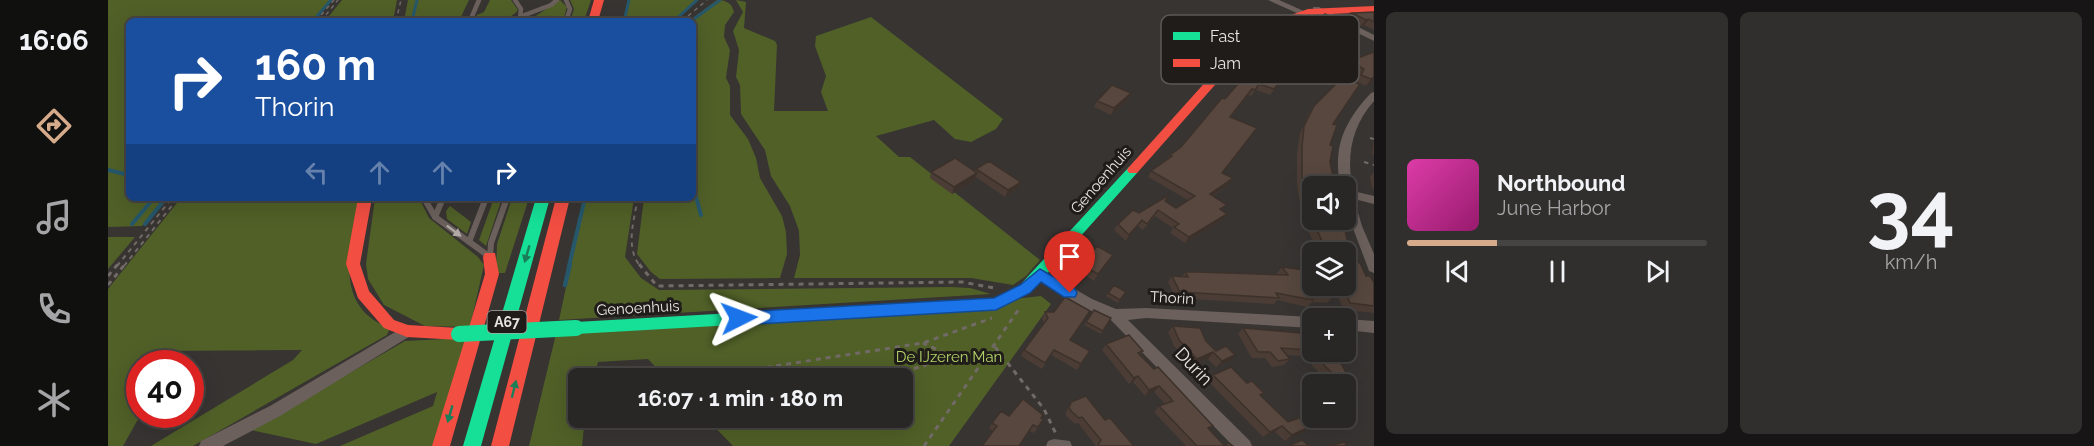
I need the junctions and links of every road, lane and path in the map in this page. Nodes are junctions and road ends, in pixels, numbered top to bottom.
1 (334, 0) edge
2 (338, 0) edge
3 (401, 0) edge
4 (479, 0) edge
5 (514, 0) edge
6 (557, 0) edge
7 (566, 0) edge
8 (599, 0) edge
9 (614, 0) edge
10 (707, 0) edge
11 (1272, 0) edge
12 (1374, 9) edge
13 (1309, 11) junction
14 (1300, 15) edge
15 (1319, 15) edge
16 (319, 18) edge
17 (323, 18) edge
18 (397, 18) edge
19 (471, 18) edge
20 (520, 18) edge
21 (522, 18) edge
22 (567, 18) edge
23 (594, 18) edge
24 (609, 18) edge
25 (686, 18) edge
26 (1359, 32) edge
27 (1374, 38) edge
28 (1207, 84) edge
29 (1374, 95) edge
30 (1370, 138) dead end
31 (1374, 139) edge
32 (1364, 162) dead end
33 (1374, 165) edge
34 (1346, 176) edge
35 (1356, 196) edge
36 (1374, 200) edge
37 (170, 201) edge
38 (176, 201) edge
39 (364, 201) edge
40 (426, 201) edge
41 (442, 201) edge
42 (485, 201) edge
43 (506, 201) edge
44 (542, 201) edge
45 (562, 201) edge
46 (638, 201) edge
47 (435, 217) junction
48 (1356, 226) edge
49 (469, 243) junction
50 (490, 257) junction
51 (1374, 268) edge
52 (1040, 274) junction
53 (108, 276) edge
54 (108, 285) edge
55 (1018, 300) junction
56 (1009, 311) dead end
57 (998, 315) dead end
58 (1115, 315) junction
59 (1302, 322) edge
60 (1356, 326) edge
61 (1374, 327) edge
62 (407, 331) junction
63 (923, 343) junction
64 (995, 347) junction
65 (768, 368) edge
66 (913, 369) edge
67 (1060, 445) edge
68 (207, 446) edge
69 (441, 446) edge
70 (472, 446) edge
71 (500, 446) edge
72 (924, 446) edge
73 (1244, 446) edge

1 - 16 path
2 - 17 path
3 - 18 path
4 - 19 lane
5 - 20 lane
6 - 21 lane
7 - 22 lane
8 - 23 main road
9 - 24 main road
10 - 25 path
11 - 13 street, Genoenhuis
12 - 13 main road, Genoenhuis
13 - 14 main road, Genoenhuis
13 - 15 street
26 - 27 street
28 - 52 main road, Genoenhuis
29 - 34 street
30 - 31 path
32 - 33 path
35 - 36 street
37 - 53 path
38 - 54 path
39 - 62 main road, Genoenhuis
40 - 47 lane
41 - 47 lane
42 - 49 lane
43 - 50 lane, A67
44 -> 70 main road, A67
71 -> 45 main road, A67
46 - 55 path
47 -> 49 lane
48 - 51 street
49 - 50 lane
50 -> 69 main road, A67
52 - 55 main road, Genoenhuis
52 - 58 street, Thorin
55 - 56 path
55 - 62 main road, Genoenhuis, bridge
55 - 64 path
57 - 63 path
58 - 59 street, Thorin
58 - 73 street, Durin
60 - 61 street
62 - 68 street
63 - 65 path
63 - 66 path
64 - 67 path
64 - 72 path

